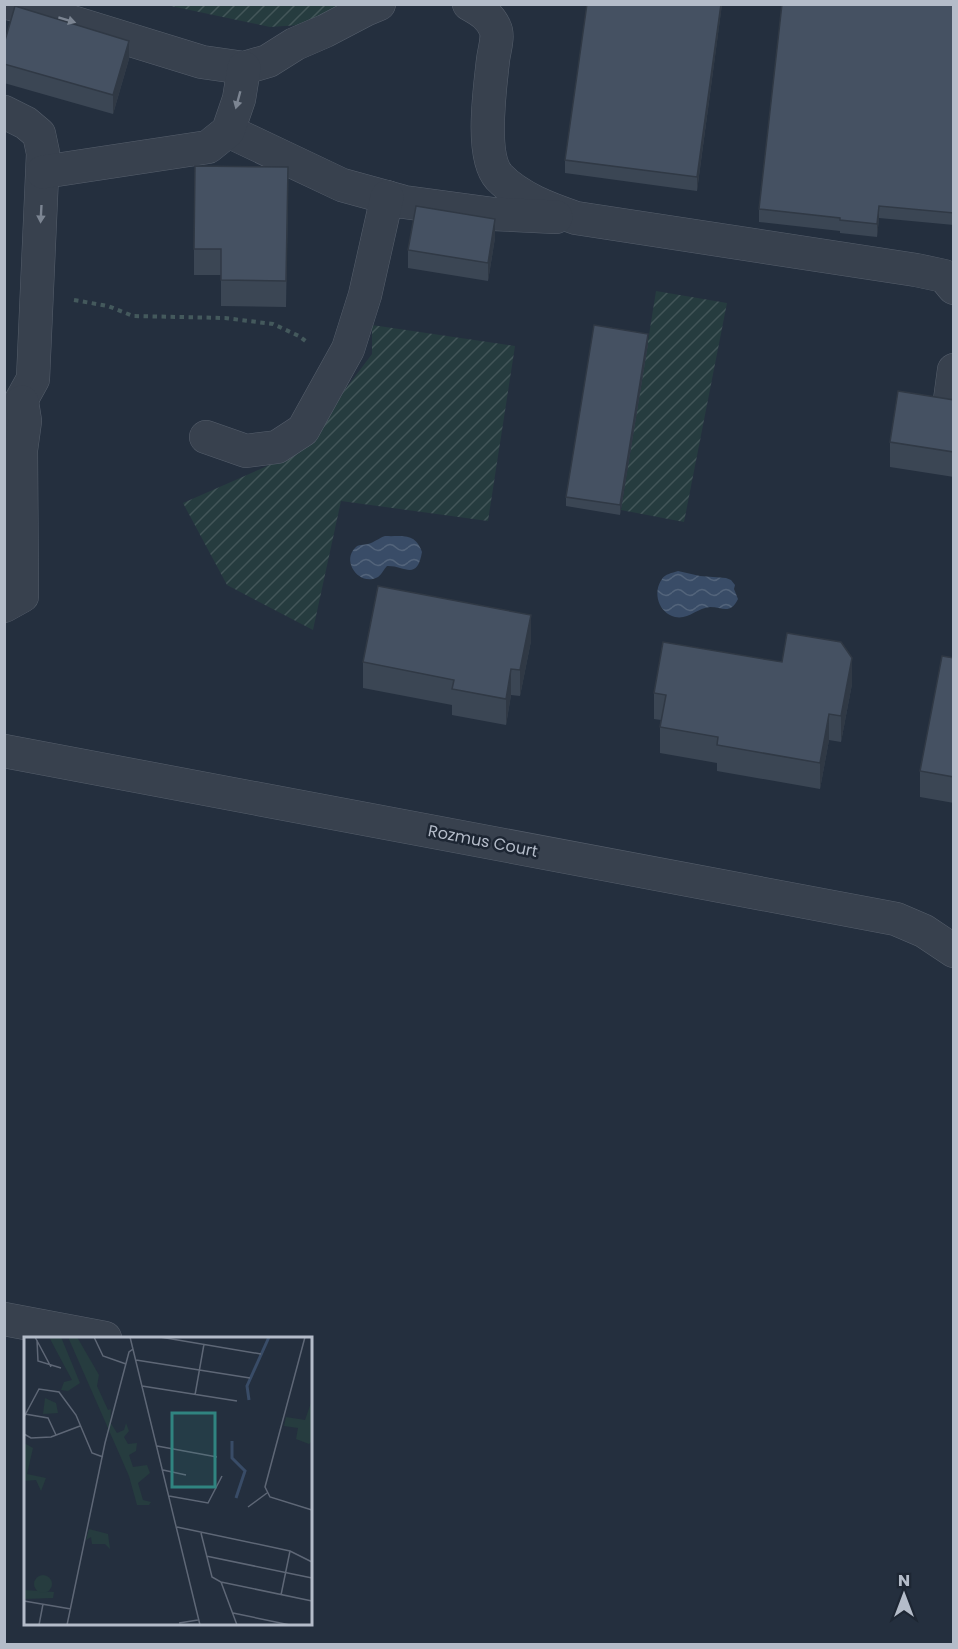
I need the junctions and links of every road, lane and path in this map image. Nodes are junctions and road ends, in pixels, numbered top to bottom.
1 (11, 4) edge
2 (379, 4) edge
3 (468, 4) edge
4 (244, 68) junction
5 (4, 112) edge
6 (228, 131) junction
7 (43, 172) junction
8 (387, 197) junction
9 (576, 218) junction
10 (954, 288) edge
11 (37, 294) junction
12 (339, 365) junction
13 (13, 414) edge
14 (206, 437) dead end
15 (4, 606) edge
16 (4, 751) edge
17 (954, 951) edge
18 (4, 1319) edge
19 (100, 1337) edge

1 -> 4 street
2 - 4 street
3 - 9 street
4 -> 6 street
5 - 7 street
6 - 7 street
6 - 8 street
7 -> 11 street
8 - 9 street
8 - 12 street
9 - 10 street
11 - 12 path
11 - 13 street
12 - 14 street
13 - 15 street
16 - 17 street, Rozmus Court
18 - 19 street

